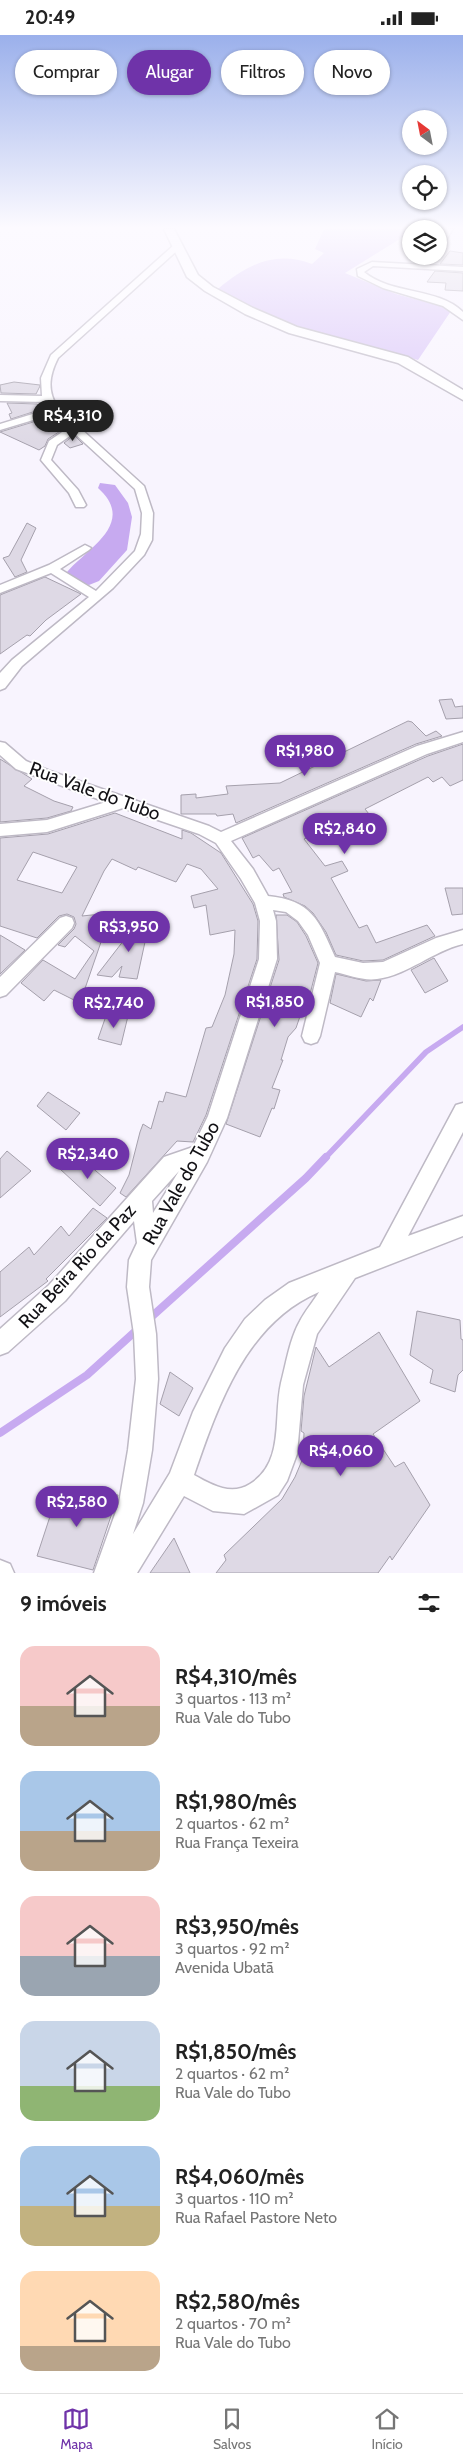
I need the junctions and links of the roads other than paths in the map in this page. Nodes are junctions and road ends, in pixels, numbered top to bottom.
1 (117, 301) edge
2 (232, 301) edge
3 (434, 301) edge
4 (463, 317) edge
5 (463, 396) edge
6 (0, 398) edge
7 (47, 399) junction
8 (55, 410) junction
9 (0, 427) edge
10 (76, 428) junction
11 (80, 505) dead end
12 (85, 548) dead end
13 (52, 567) junction
14 (0, 589) edge
15 (96, 596) junction
16 (1, 679) edge
17 (463, 737) edge
18 (0, 747) edge
19 (122, 802) junction
20 (0, 830) edge
21 (221, 839) junction
22 (263, 902) junction
23 (66, 923) dead end
24 (463, 937) edge
25 (329, 963) junction
26 (0, 989) edge
27 (311, 1036) dead end
28 (463, 1112) edge
29 (200, 1155) junction
30 (141, 1198) junction
31 (463, 1226) edge
32 (147, 1243) junction
33 (388, 1254) junction
34 (348, 1269) junction
35 (0, 1344) edge
36 (180, 1480) junction
37 (107, 1573) edge
38 (123, 1573) edge

1 - 7 street
2 - 5 main road
3 - 4 street
6 - 7 street
7 - 8 street
8 - 9 street
8 - 10 street
10 - 11 street
10 - 15 street
12 - 13 street
13 - 14 street
13 - 15 street
15 - 16 street
17 - 21 street
18 - 19 street, Rua Vale do Tubo
19 - 20 street
19 - 21 street, Rua Vale do Tubo
21 - 22 street, Rua Vale do Tubo
22 - 25 street
22 - 29 street, Rua Vale do Tubo
23 - 26 street
24 - 25 street
25 - 27 street
28 - 33 street
29 - 30 street, Rua Beira Rio da Paz
29 - 32 street, Rua Vale do Tubo
30 - 32 street
30 - 35 street, Rua Beira Rio da Paz
31 - 33 street
32 - 37 street, Rua Vale do Tubo
33 - 34 street
34 - 36 street
34 - 36 street
36 - 38 street

